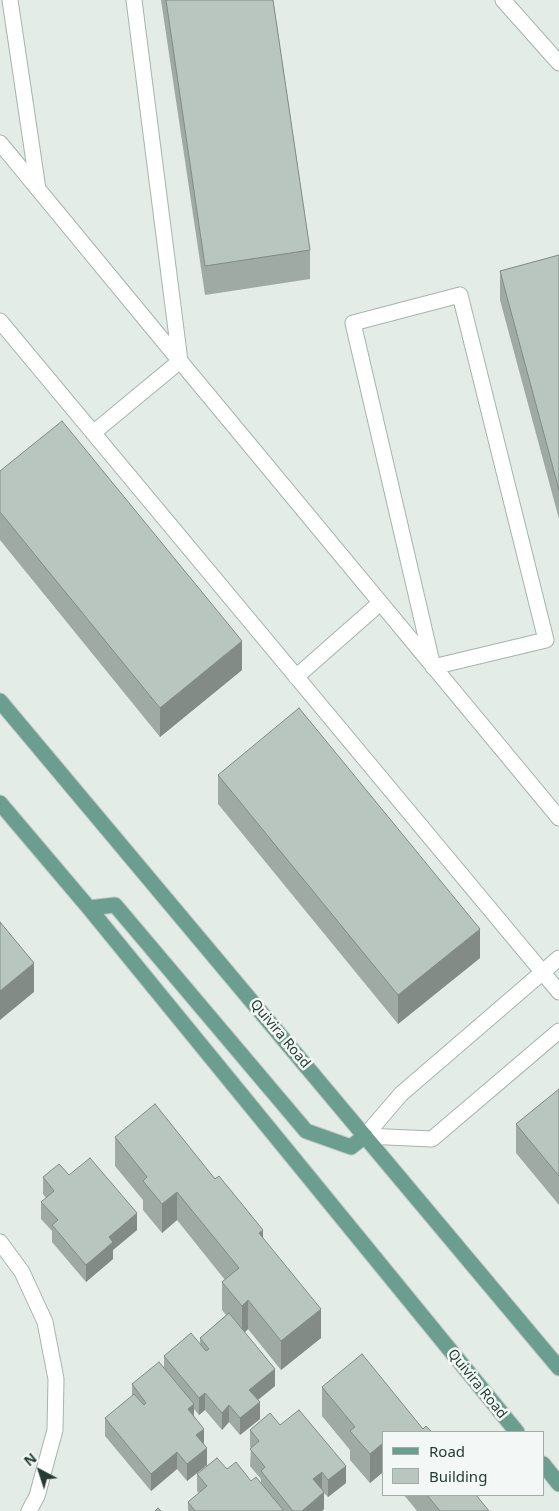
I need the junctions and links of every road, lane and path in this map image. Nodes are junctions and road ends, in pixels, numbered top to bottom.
1 (10, 0) edge
2 (134, 0) edge
3 (503, 0) edge
4 (559, 63) edge
5 (0, 143) edge
6 (38, 189) junction
7 (0, 321) edge
8 (180, 361) junction
9 (93, 433) junction
10 (380, 603) junction
11 (433, 667) junction
12 (296, 677) junction
13 (0, 701) edge
14 (0, 803) edge
15 (559, 818) edge
16 (88, 908) junction
17 (559, 958) edge
18 (542, 972) junction
19 (559, 992) edge
20 (559, 1031) edge
21 (365, 1136) junction
22 (0, 1242) edge
23 (559, 1368) edge
24 (516, 1431) edge
25 (544, 1465) edge
26 (559, 1484) edge
27 (29, 1511) edge

1 - 6 street
2 - 8 street
3 - 4 street
5 - 6 street
6 - 8 street
7 - 9 street
8 - 9 street
8 - 10 street
9 - 12 street
10 - 11 street
10 - 12 street
11 - 11 street
11 - 15 street
12 - 18 street
13 - 21 main road, Quivira Road
14 - 16 main road, Quivira Road
16 - 21 main road
16 - 24 main road, Quivira Road
17 - 18 street
18 - 19 street
18 - 21 street
20 - 21 street
21 - 23 main road, Quivira Road
22 - 27 street
25 - 26 main road

